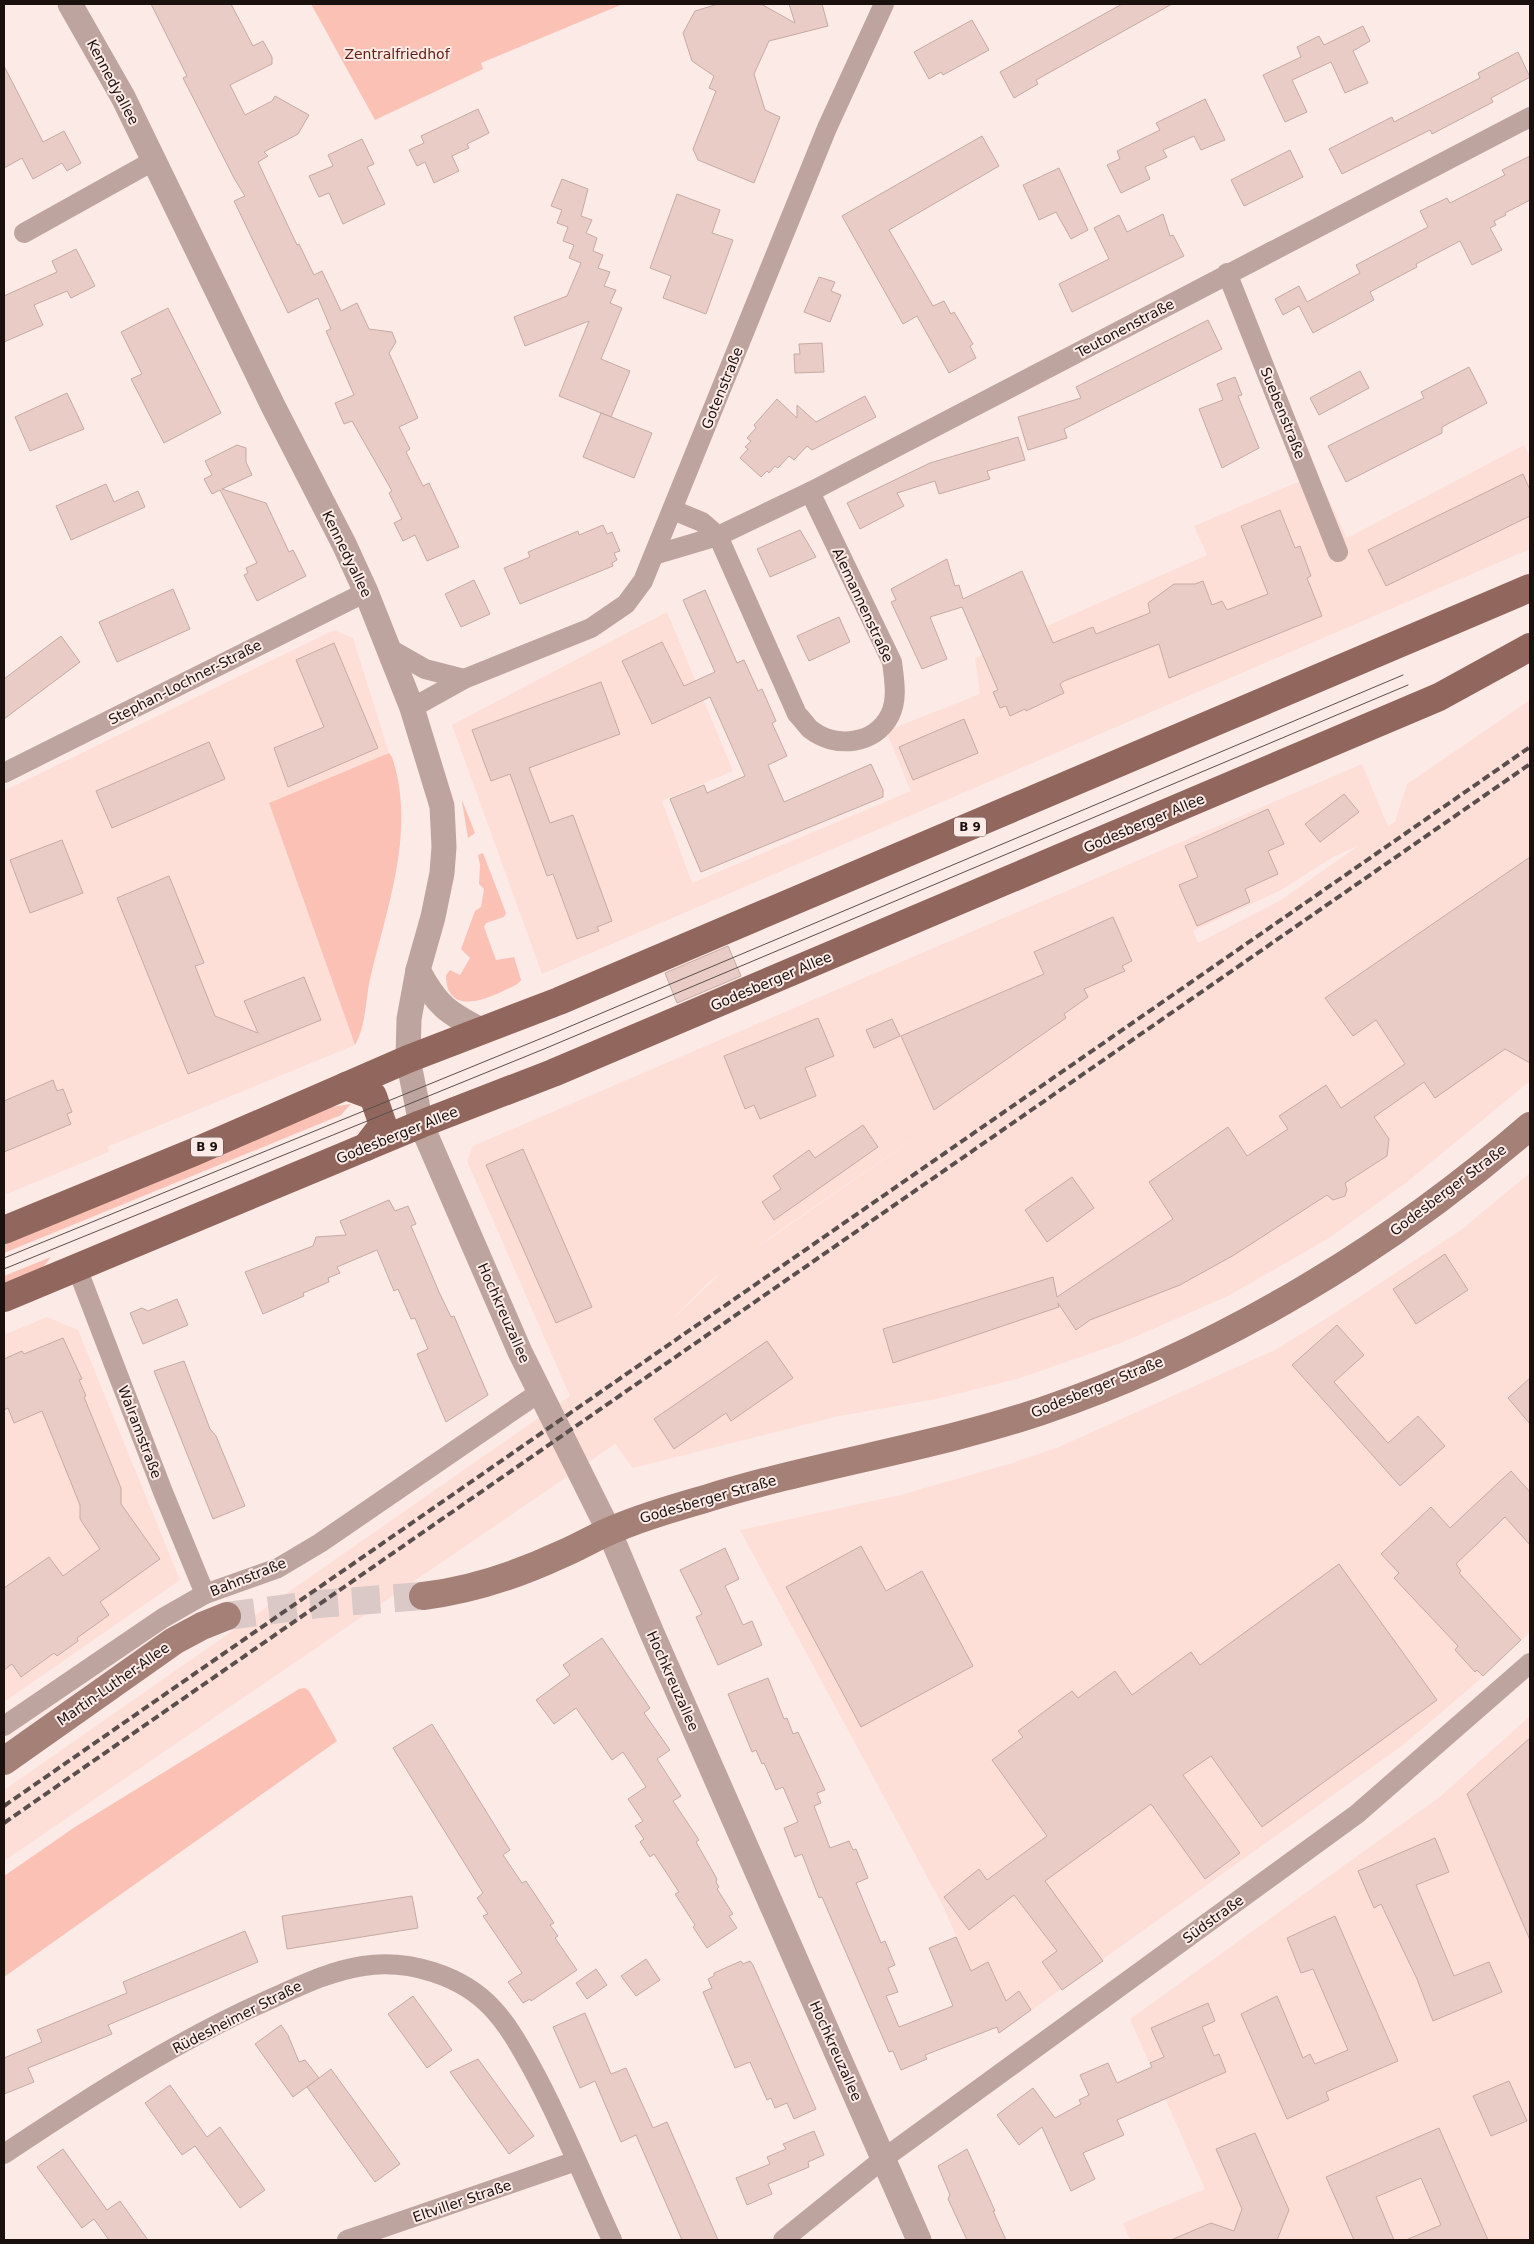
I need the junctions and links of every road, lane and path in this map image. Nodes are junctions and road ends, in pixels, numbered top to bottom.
1 (70, 4) edge
2 (884, 4) edge
3 (1530, 117) edge
4 (153, 161) junction
5 (24, 233) dead end
6 (1227, 273) junction
7 (810, 492) junction
8 (673, 510) junction
9 (718, 536) junction
10 (1338, 552) dead end
11 (654, 555) junction
12 (1530, 588) edge
13 (366, 592) junction
14 (1530, 647) edge
15 (390, 649) junction
16 (464, 679) junction
17 (412, 708) junction
18 (4, 773) edge
19 (418, 970) junction
20 (483, 1031) junction
21 (408, 1059) junction
22 (346, 1086) junction
23 (421, 1124) junction
24 (1530, 1126) edge
25 (366, 1147) junction
26 (4, 1230) edge
27 (77, 1268) junction
28 (4, 1298) edge
29 (540, 1392) junction
30 (609, 1531) junction
31 (205, 1594) junction
32 (422, 1596) tunnel mouth
33 (227, 1616) tunnel mouth
34 (1530, 1663) edge
35 (4, 1726) edge
36 (4, 1762) edge
37 (4, 2154) edge
38 (883, 2158) junction
39 (576, 2161) junction
40 (347, 2240) edge
41 (612, 2240) edge
42 (783, 2240) edge
43 (919, 2240) edge

1 - 4 street, Kennedyallee
2 - 8 street, Gotenstraße
3 - 6 street, Teutonenstraße
4 - 5 street
4 - 13 street, Kennedyallee
6 - 7 street, Teutonenstraße
6 - 10 street, Suebenstraße
7 - 9 street, Teutonenstraße
7 - 9 street, Alemannenstraße
8 - 9 street
8 - 11 street, Gotenstraße
9 - 11 street, Teutonenstraße
11 - 16 street, Gotenstraße
12 - 20 main road, B 9
13 - 15 street, Kennedyallee
13 - 18 street, Stephan-Lochner-Straße
14 - 23 main road, Godesberger Allee
15 - 16 street
15 - 17 street, Kennedyallee
16 - 17 street, Gotenstraße
17 - 19 street, Kennedyallee
19 - 20 street
19 - 21 street, Kennedyallee
20 - 21 main road, B 9
21 - 22 main road, B 9
21 - 23 street, Kennedyallee
22 - 25 main road
22 - 26 main road, B 9
23 - 25 main road, Godesberger Allee
23 - 29 street, Hochkreuzallee
24 - 30 main road, Godesberger Straße
25 - 27 main road, Godesberger Allee
27 - 28 main road, Godesberger Allee
27 - 31 street, Walramstraße
29 - 30 street, Hochkreuzallee
29 - 31 street, Bahnstraße
30 - 32 main road
30 - 38 street, Hochkreuzallee
31 - 35 street, Bahnstraße
33 - 36 main road, Martin-Luther-Allee
34 - 38 street, Südstraße
37 - 39 street, Rüdesheimer Straße
38 - 42 street, Südstraße
38 - 43 street, Hochkreuzallee
39 - 40 street, Eltviller Straße
39 - 41 street, Rüdesheimer Straße

